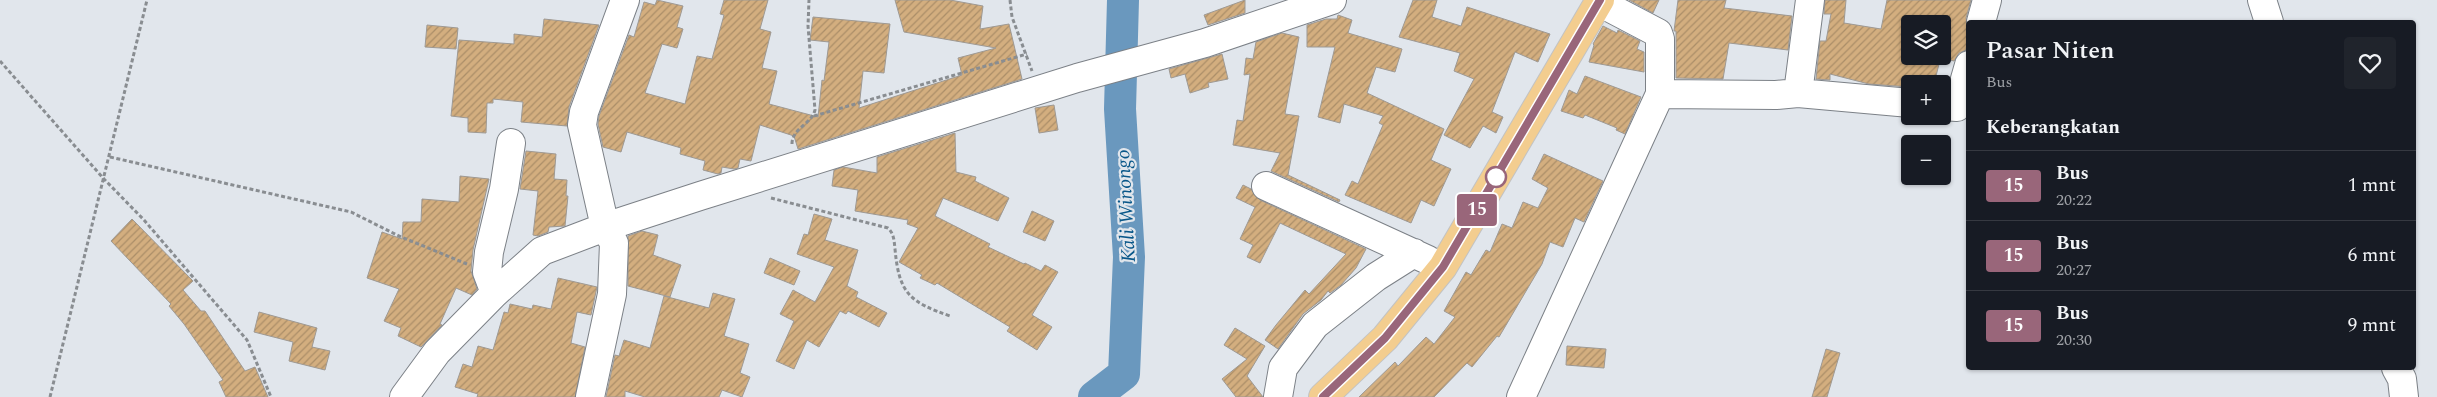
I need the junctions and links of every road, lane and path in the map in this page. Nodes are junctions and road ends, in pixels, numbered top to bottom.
1 (147, 0) edge
2 (625, 0) edge
3 (809, 0) edge
4 (1010, 0) edge
5 (1332, 0) edge
6 (1810, 0) edge
7 (1987, 0) edge
8 (2262, 0) edge
9 (1600, 1) edge
10 (1298, 6) edge
11 (1982, 20) edge
12 (2268, 20) edge
13 (1027, 54) junction
14 (0, 60) edge
15 (1966, 75) edge
16 (1039, 90) junction
17 (1798, 93) junction
18 (1660, 94) junction
19 (1901, 102) edge
20 (1956, 108) edge
21 (814, 116) junction
22 (511, 142) dead end
23 (110, 157) junction
24 (796, 166) junction
25 (104, 179) junction
26 (1266, 186) dead end
27 (766, 197) dead end
28 (605, 227) junction
29 (1414, 253) junction
30 (1443, 267) junction
31 (491, 282) junction
32 (950, 316) dead end
33 (2397, 370) edge
34 (50, 397) edge
35 (271, 397) edge
36 (404, 397) edge
37 (590, 397) edge
38 (1278, 397) edge
39 (1323, 397) edge
40 (1522, 397) edge
41 (2404, 397) edge

1 - 23 path
2 - 28 street
3 - 21 path
4 - 13 path
5 - 10 street
6 - 17 street
7 - 11 street
8 - 12 street
9 - 18 street
9 - 30 main road
10 - 16 street
13 - 16 path
13 - 21 path
14 - 25 path
15 - 20 street
16 - 24 street
17 - 18 street
17 - 19 street
18 - 40 street
21 - 24 path
22 - 31 street
23 - 25 path
23 - 31 path
24 - 28 street
25 - 34 path
25 - 35 path
26 - 29 street
27 - 32 path
28 - 31 street
28 - 37 street
29 - 30 street
29 - 38 street
30 - 39 main road
31 - 36 street
33 - 41 street

